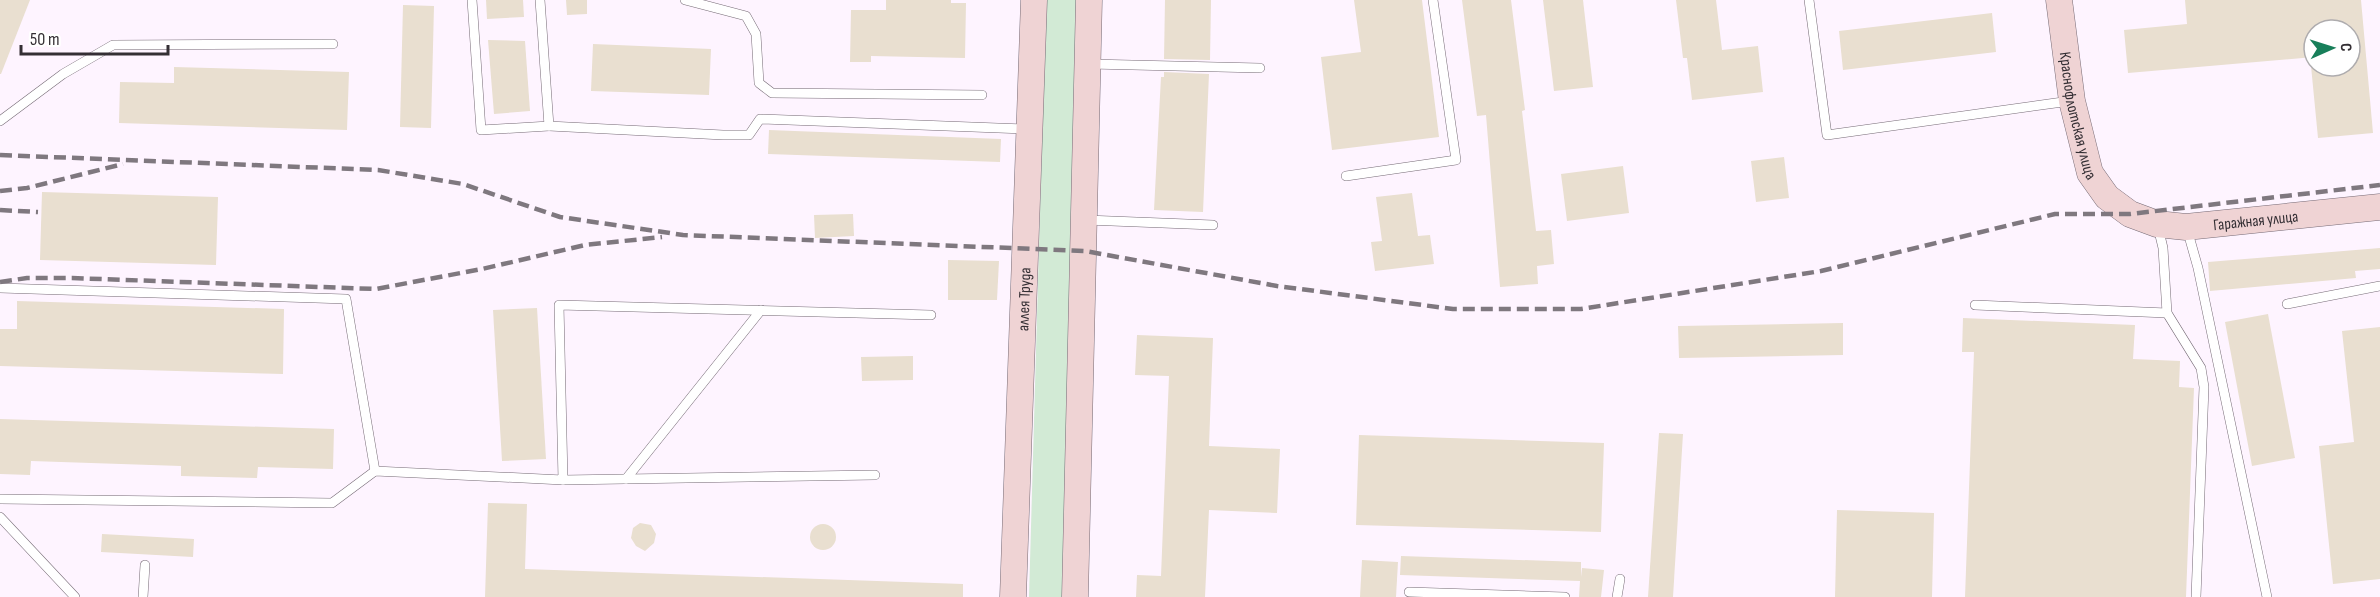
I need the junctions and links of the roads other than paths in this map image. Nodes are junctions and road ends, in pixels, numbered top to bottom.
1 (472, 0) edge
2 (540, 0) edge
3 (685, 0) edge
4 (1034, 0) edge
5 (1089, 0) edge
6 (1433, 0) edge
7 (1809, 0) edge
8 (2059, 0) edge
9 (333, 44) dead end
10 (1088, 64) junction
11 (1260, 68) dead end
12 (982, 95) dead end
13 (2072, 101) junction
14 (0, 121) edge
15 (549, 126) junction
16 (1030, 129) junction
17 (1346, 176) dead end
18 (2380, 207) edge
19 (2130, 214) joint
20 (1084, 220) junction
21 (2157, 224) junction
22 (1213, 225) dead end
23 (2186, 227) junction
24 (2380, 286) edge
25 (0, 288) edge
26 (2287, 304) dead end
27 (1975, 305) dead end
28 (761, 310) junction
29 (2167, 314) junction
30 (931, 315) dead end
31 (375, 471) junction
32 (875, 475) dead end
33 (626, 479) junction
34 (563, 480) junction
35 (0, 499) edge
36 (0, 517) edge
37 (145, 565) dead end
38 (1620, 579) dead end
39 (1409, 592) dead end
40 (75, 597) edge
41 (143, 597) edge
42 (1013, 597) edge
43 (1075, 597) edge
44 (1565, 597) edge
45 (1617, 597) edge
46 (2196, 597) edge
47 (2267, 597) edge

1 - 15 lane
2 - 15 lane
3 - 12 lane
4 - 16 street, аллея Труда
5 - 10 street
6 - 17 lane
7 - 13 lane
8 - 13 street, Краснофлотская улица
9 - 14 lane
10 - 11 lane
10 - 20 street
13 - 19 street, Краснофлотская улица
15 - 16 lane
16 - 42 street, аллея Труда
18 - 23 street, Гаражная улица
19 - 21 street, Гаражная улица
20 - 22 lane
20 - 43 street
21 - 23 street, Гаражная улица
21 - 29 lane
23 - 47 lane
24 - 26 lane
25 - 31 lane
27 - 29 lane
28 - 30 lane
28 - 33 lane
28 - 34 lane
29 - 46 lane
31 - 34 lane
31 - 35 lane
32 - 33 lane
33 - 34 lane
36 - 40 lane
37 - 41 lane
38 - 45 lane
39 - 44 lane

